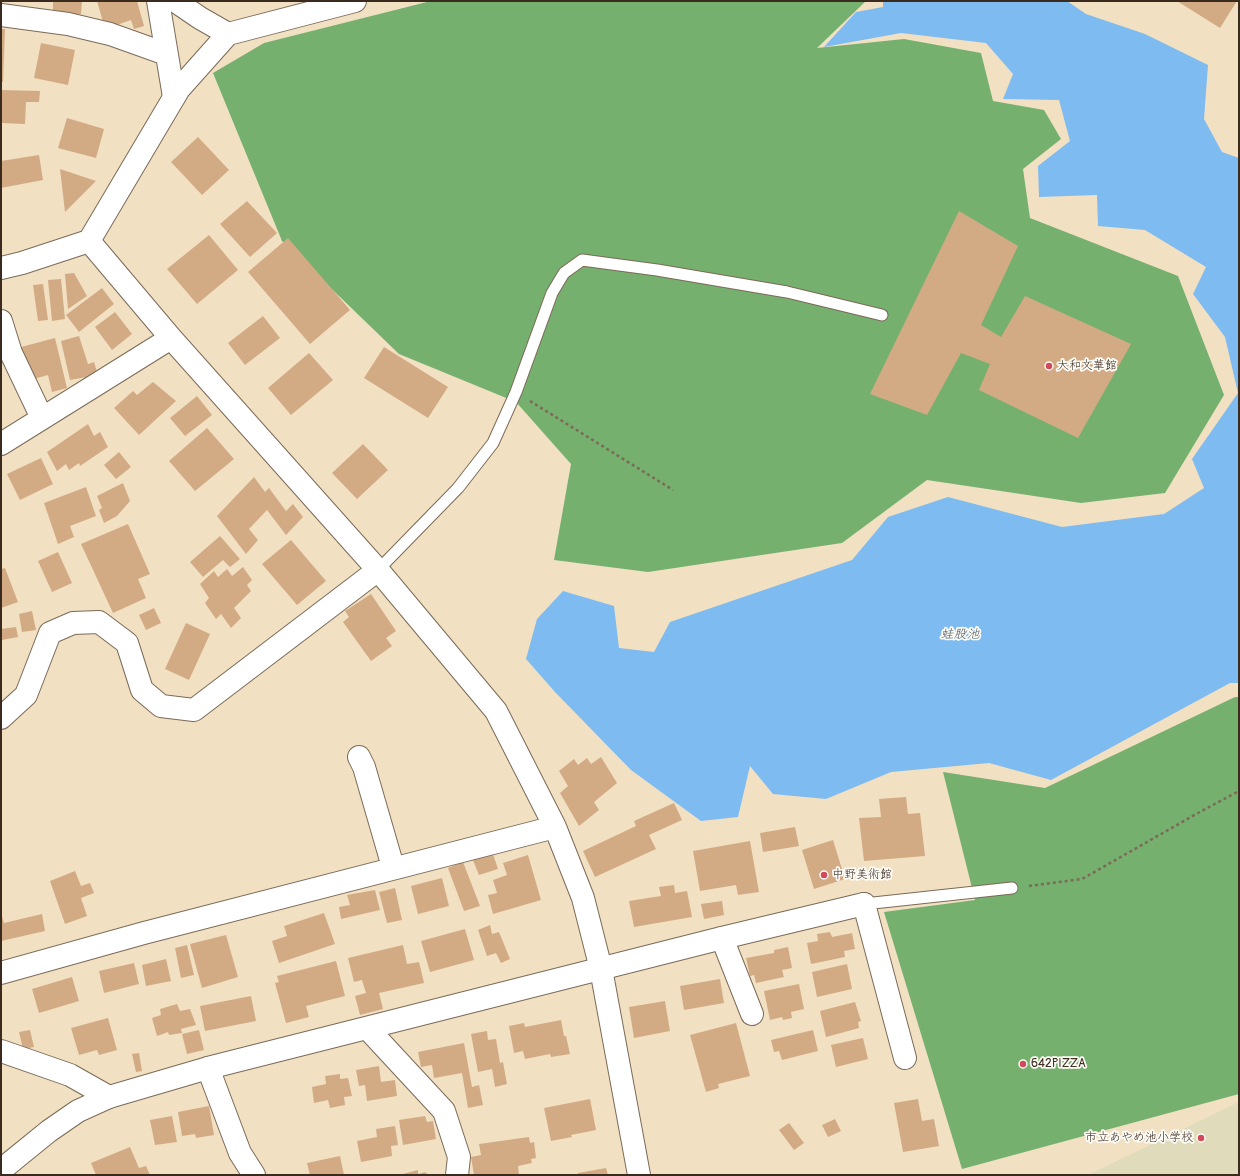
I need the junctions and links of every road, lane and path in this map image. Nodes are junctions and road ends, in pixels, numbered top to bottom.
1 (158, 1) edge
2 (175, 1) edge
3 (355, 1) edge
4 (1, 15) edge
5 (228, 34) junction
6 (166, 54) junction
7 (174, 97) junction
8 (88, 241) junction
9 (1, 268) edge
10 (882, 315) dead end
11 (1, 321) edge
12 (171, 338) junction
13 (516, 392) junction
14 (42, 418) junction
15 (1, 444) edge
16 (673, 490) dead end
17 (378, 570) junction
18 (1, 718) edge
19 (359, 757) dead end
20 (1239, 791) edge
21 (555, 827) junction
22 (393, 867) junction
23 (1012, 888) joint
24 (864, 904) junction
25 (722, 938) junction
26 (601, 969) junction
27 (1, 973) edge
28 (752, 1014) dead end
29 (368, 1029) junction
30 (1, 1051) edge
31 (905, 1058) dead end
32 (208, 1068) junction
33 (109, 1097) junction
34 (1, 1170) edge
35 (254, 1175) edge
36 (457, 1175) edge
37 (639, 1175) edge

1 - 6 street
2 - 5 street
3 - 5 street
4 - 6 street
5 - 7 street
6 - 7 street
7 - 8 street
8 - 9 street
8 - 12 street
10 - 13 lane
11 - 14 street
12 - 14 street
12 - 17 street
13 - 16 path
13 - 17 lane
14 - 15 street
17 - 18 street
17 - 21 street
19 - 22 street
20 - 23 path
21 - 22 street
21 - 26 street
22 - 27 street
23 - 24 lane
24 - 25 street
24 - 31 street
25 - 26 street
25 - 28 street
26 - 29 street
26 - 37 street
29 - 32 street
29 - 36 street
30 - 33 street
32 - 33 street
32 - 35 street
33 - 34 street

